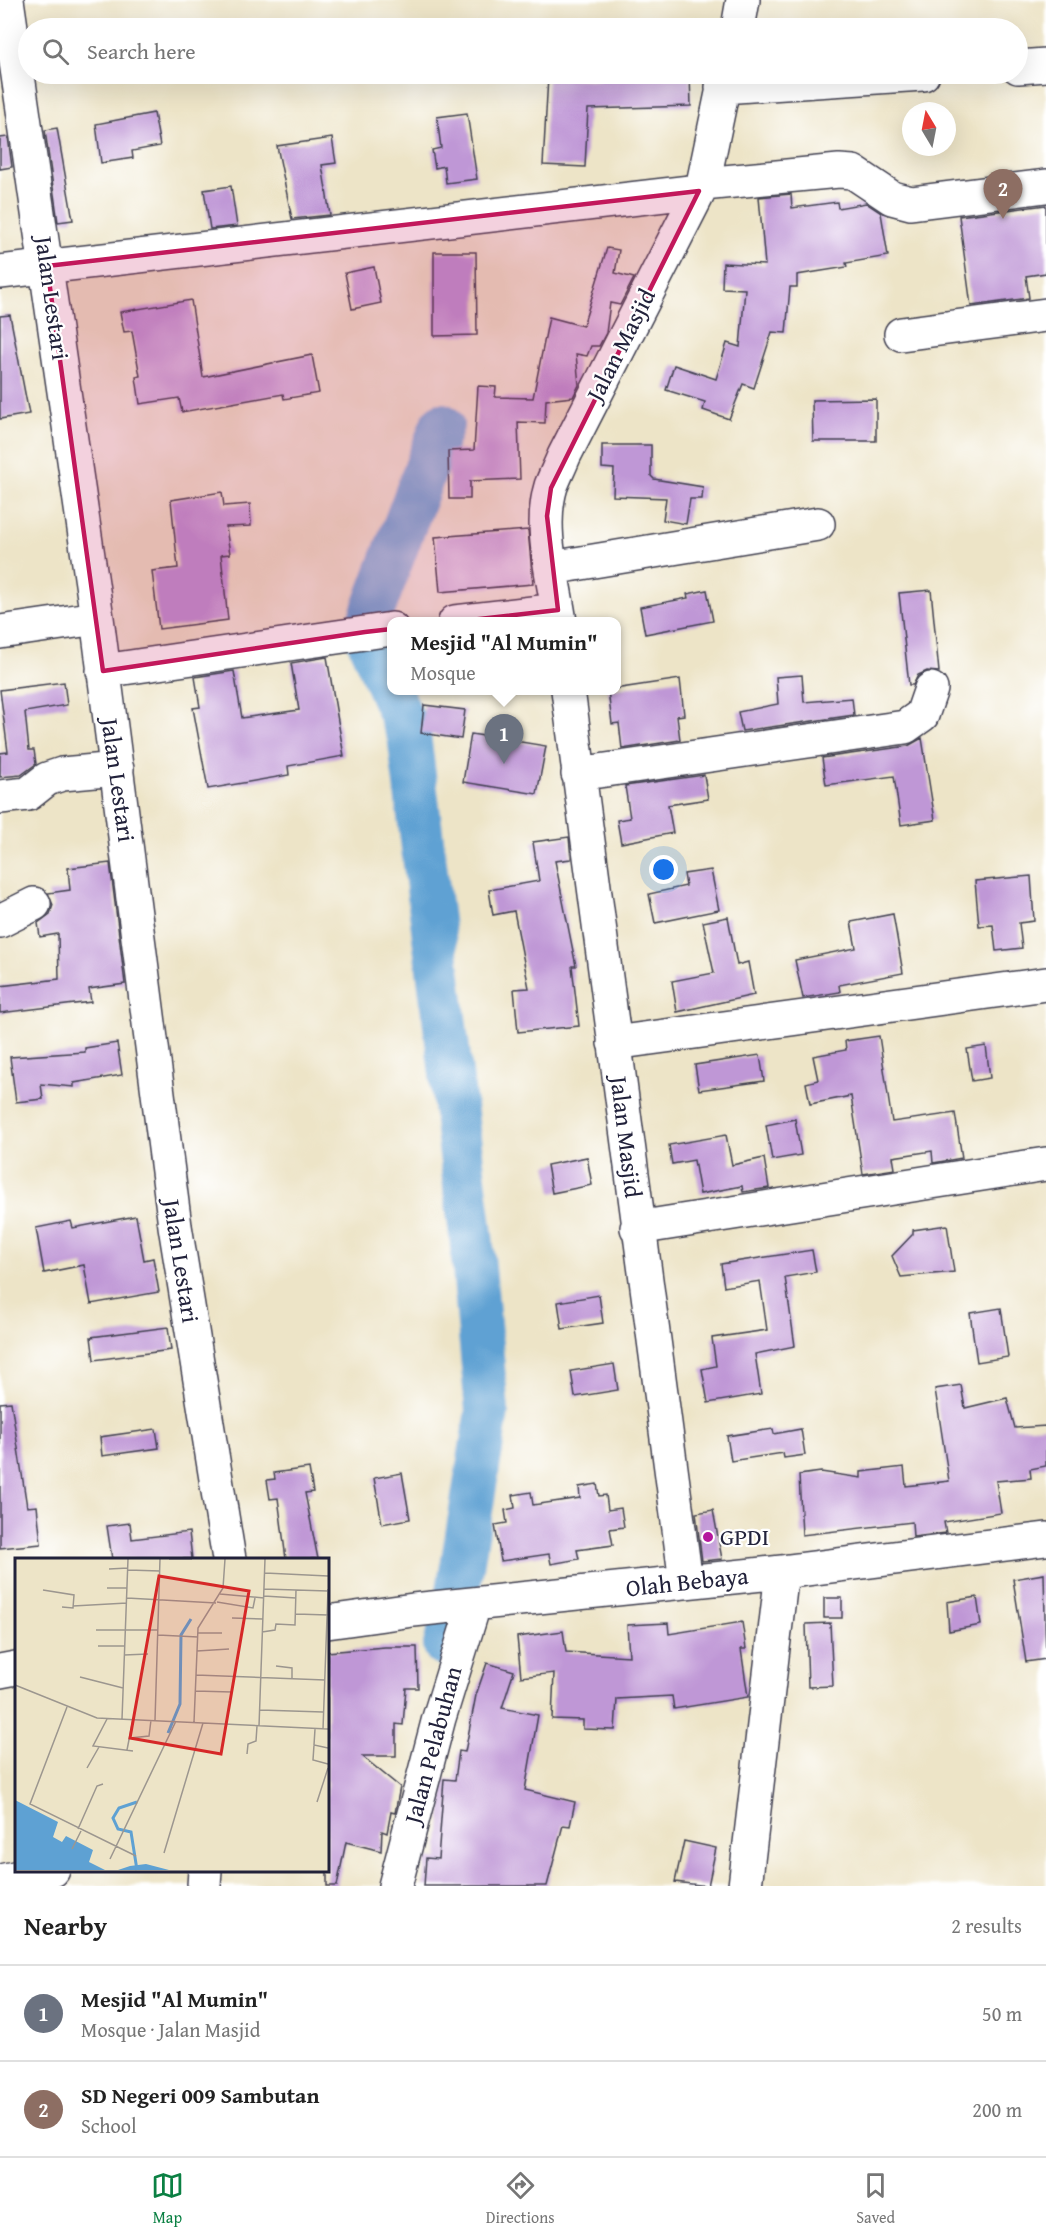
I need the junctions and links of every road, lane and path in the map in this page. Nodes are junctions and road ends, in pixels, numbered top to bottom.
1 (7, 0) edge
2 (743, 0) edge
3 (740, 18) edge
4 (1046, 65) edge
5 (1028, 66) edge
6 (18, 73) edge
7 (20, 84) edge
8 (723, 84) edge
9 (1046, 186) edge
10 (701, 188) junction
11 (47, 266) junction
12 (0, 272) edge
13 (1046, 315) edge
14 (901, 334) dead end
15 (818, 524) dead end
16 (551, 568) junction
17 (559, 616) edge
18 (538, 617) edge
19 (97, 618) junction
20 (387, 630) edge
21 (0, 632) edge
22 (103, 671) junction
23 (931, 689) dead end
24 (569, 695) edge
25 (117, 769) junction
26 (578, 774) junction
27 (0, 797) edge
28 (34, 904) dead end
29 (0, 921) edge
30 (1046, 984) edge
31 (614, 1044) junction
32 (1046, 1164) edge
33 (638, 1228) junction
34 (1046, 1539) edge
35 (229, 1558) edge
36 (782, 1572) junction
37 (686, 1582) junction
38 (468, 1606) junction
39 (328, 1622) edge
40 (15, 1668) edge
41 (0, 1671) edge
42 (44, 1871) edge
43 (205, 1871) edge
44 (0, 1881) edge
45 (204, 1886) edge
46 (395, 1886) edge
47 (745, 1886) edge

1 - 6 street, Jalan Lestari
2 - 3 street
4 - 5 street
7 - 11 street, Jalan Lestari
8 - 10 street, Jalan Masjid
9 - 10 street
10 - 11 street
10 - 16 street, Jalan Masjid
11 - 12 street
11 - 19 street, Jalan Lestari
13 - 14 street
15 - 16 street
16 - 17 street, Jalan Masjid
17 - 18 street
19 - 21 street
19 - 22 street, Jalan Lestari
20 - 22 street
22 - 25 street, Jalan Lestari
23 - 26 street
24 - 26 street, Jalan Masjid
25 - 27 street
25 - 35 street, Jalan Lestari
26 - 31 street, Jalan Masjid
28 - 29 street
30 - 31 street
31 - 33 street, Jalan Masjid
32 - 33 street
33 - 37 street, Jalan Masjid
34 - 36 street, Olah Bebaya
36 - 37 street, Olah Bebaya
36 - 47 street
37 - 38 street, Olah Bebaya
38 - 39 street, Olah Bebaya
38 - 46 street, Jalan Pelabuhan
40 - 41 street
42 - 44 street
43 - 45 street

